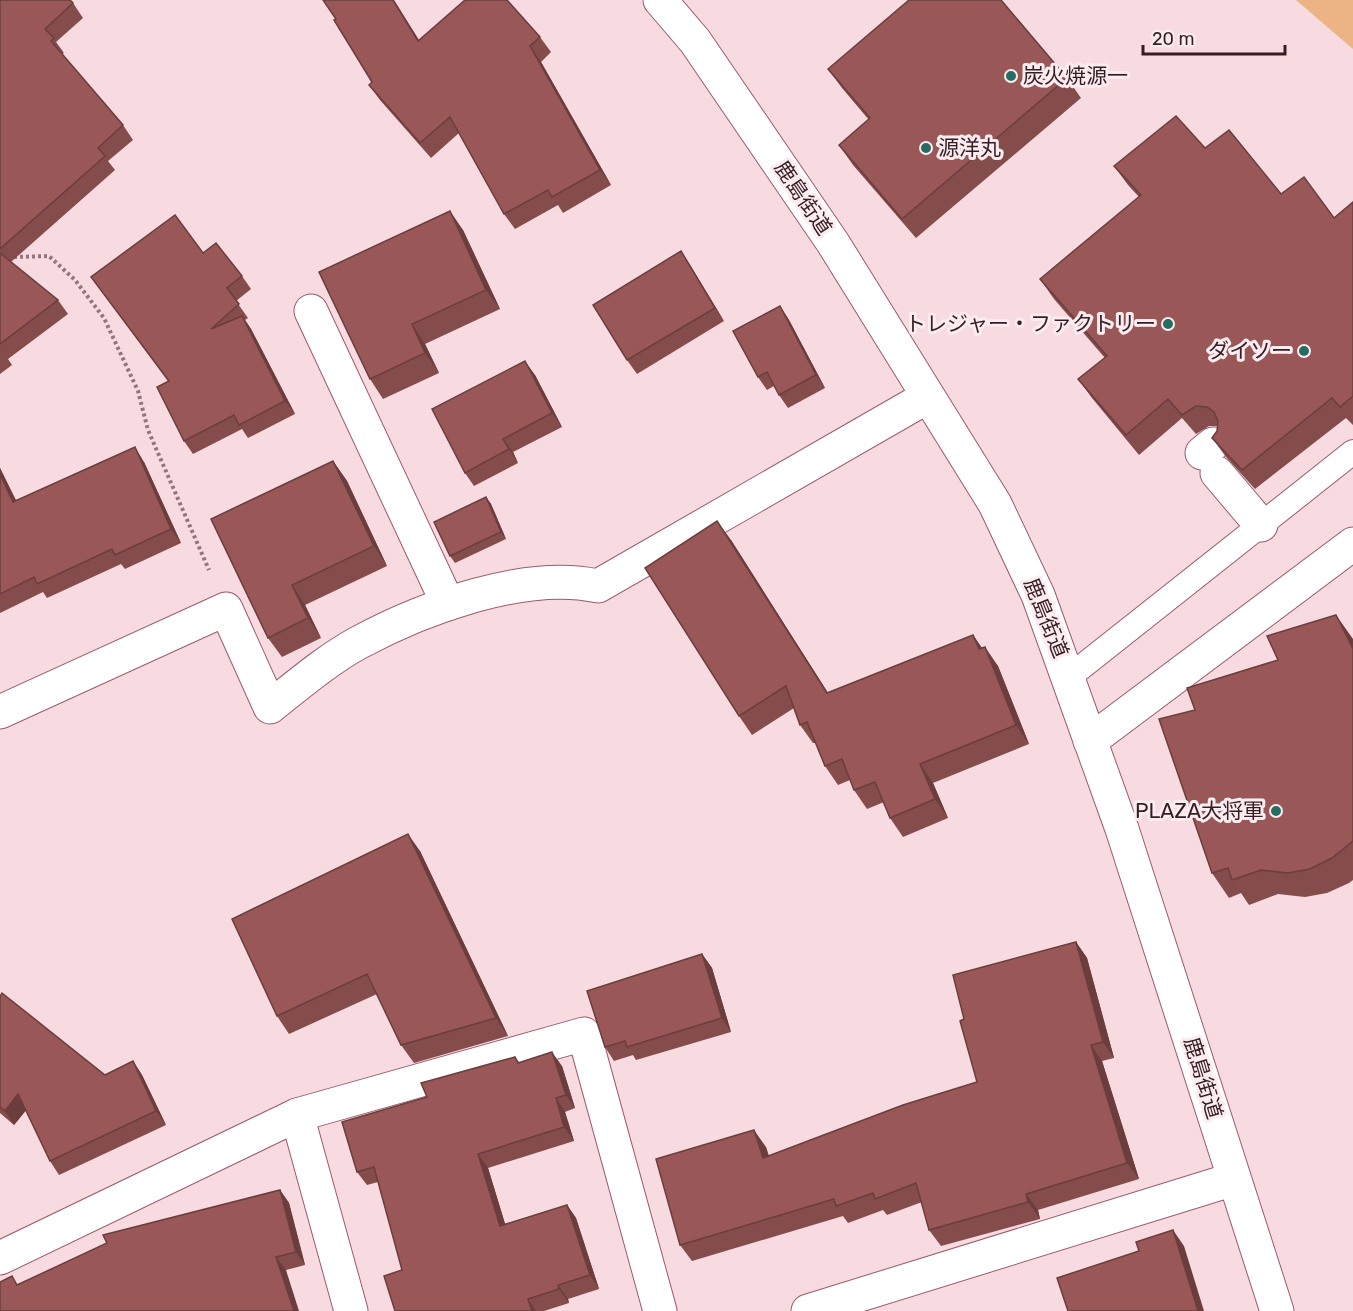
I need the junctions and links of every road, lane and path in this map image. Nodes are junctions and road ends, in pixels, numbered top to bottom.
1 (660, 0) edge
2 (9, 256) edge
3 (311, 312) dead end
4 (927, 397) junction
5 (1353, 452) edge
6 (1211, 457) edge
7 (1261, 525) junction
8 (1353, 544) edge
9 (448, 604) junction
10 (226, 609) junction
11 (1070, 677) junction
12 (0, 712) edge
13 (1090, 741) junction
14 (297, 1114) junction
15 (1234, 1179) junction
16 (0, 1258) edge
17 (351, 1311) edge
18 (660, 1311) edge
19 (808, 1311) edge
20 (1277, 1311) edge

1 - 4 street, 鹿島街道
2 - 10 path
3 - 9 street
4 - 9 street
4 - 11 street, 鹿島街道
5 - 7 lane
6 - 7 street
7 - 11 lane
8 - 13 street
9 - 10 street
10 - 12 street
11 - 13 street, 鹿島街道
13 - 15 street, 鹿島街道
14 - 16 street
14 - 17 street
14 - 18 street
15 - 19 street
15 - 20 street, 鹿島街道

